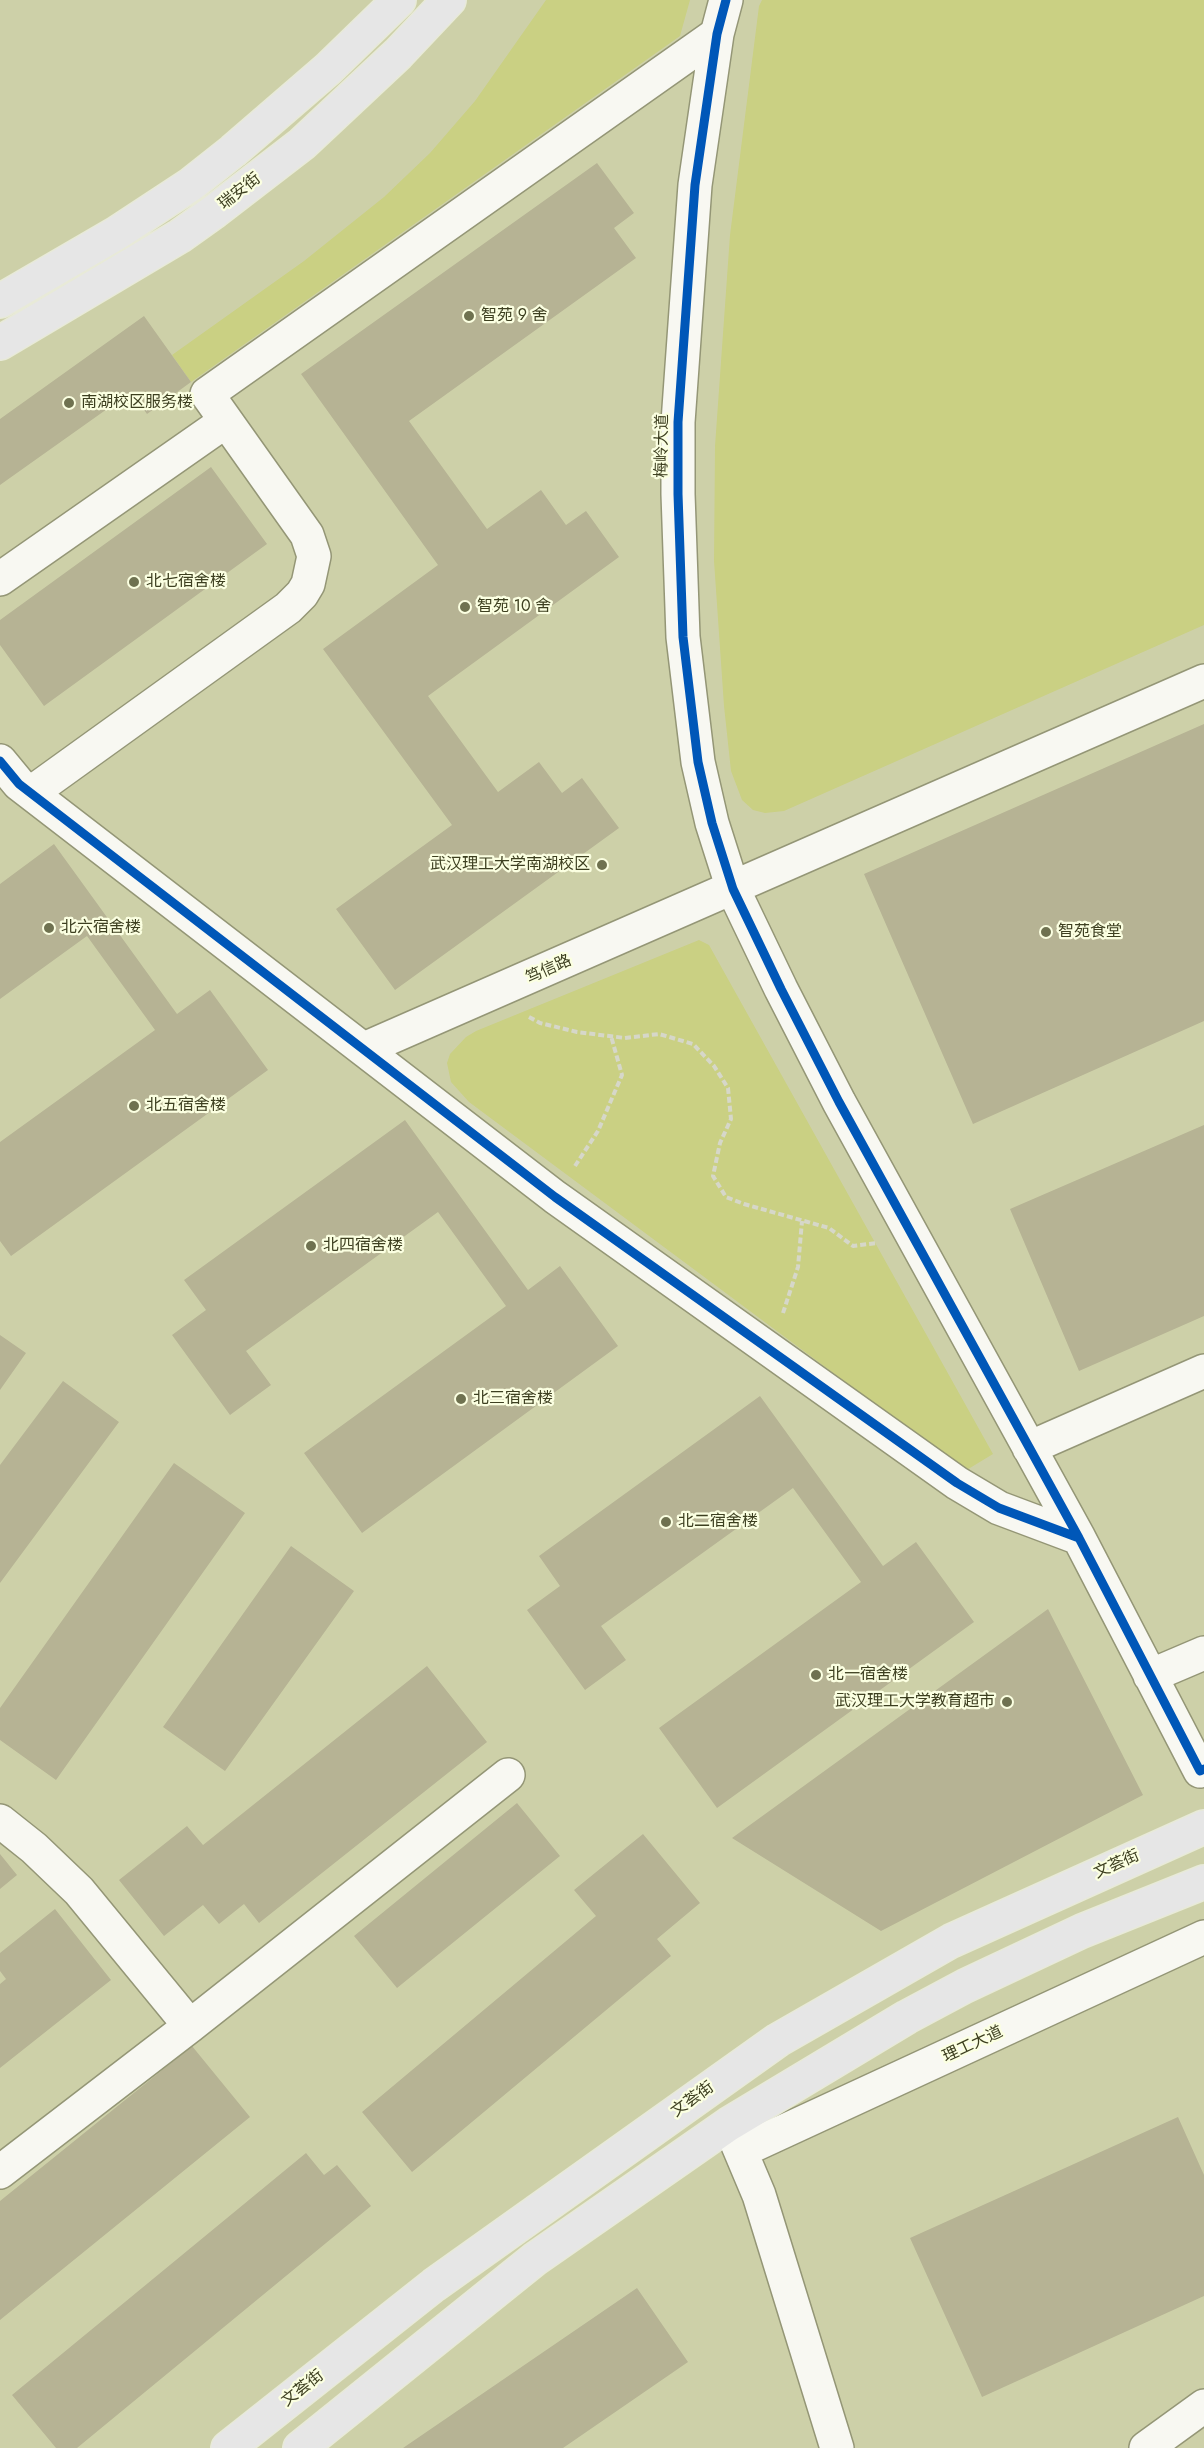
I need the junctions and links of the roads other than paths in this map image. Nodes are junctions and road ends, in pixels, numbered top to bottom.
1 (399, 0) edge
2 (449, 0) edge
3 (726, 0) edge
4 (717, 34) junction
5 (0, 301) edge
6 (0, 343) edge
7 (226, 421) junction
8 (0, 579) edge
9 (1204, 681) edge
10 (0, 761) edge
11 (31, 793) junction
12 (733, 889) junction
13 (364, 1049) junction
14 (1204, 1371) edge
15 (1029, 1449) junction
16 (1079, 1538) junction
17 (1204, 1653) edge
18 (1150, 1676) junction
19 (1202, 1770) edge
20 (508, 1775) dead end
21 (0, 1821) edge
22 (1204, 1827) edge
23 (1204, 1882) edge
24 (1204, 1937) edge
25 (190, 2026) junction
26 (735, 2137) junction
27 (0, 2172) edge
28 (1204, 2406) edge
29 (228, 2448) edge
30 (300, 2448) edge
31 (837, 2448) edge
32 (1146, 2448) edge

1 - 5 main road
2 - 6 main road, 瑞安街
3 - 4 street, 梅岭大道
4 - 7 street
4 - 12 street, 梅岭大道
7 - 8 street
7 - 11 street
9 - 12 street, 笃信路
10 - 11 street
11 - 13 street
12 - 13 street, 笃信路
12 - 15 street, 梅岭大道
13 - 16 street
14 - 15 street
15 - 16 street, 梅岭大道
16 - 18 street, 梅岭大道
17 - 18 street
18 - 19 street, 梅岭大道
20 - 25 street
21 - 25 street
22 - 29 main road, 文荟街
23 - 26 main road
24 - 26 street, 理工大道
25 - 27 street
26 - 30 main road
26 - 31 street
28 - 32 street

